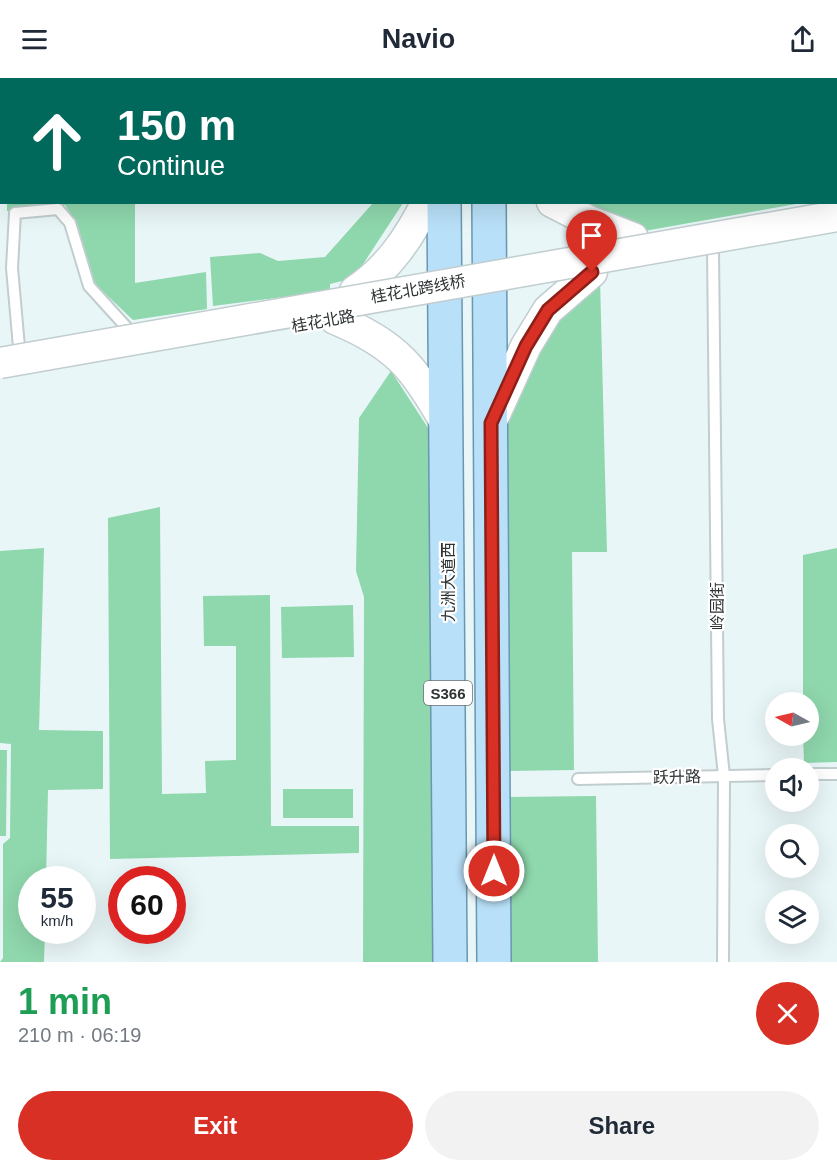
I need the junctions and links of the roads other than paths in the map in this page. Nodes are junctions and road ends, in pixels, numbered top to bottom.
1 (425, 204) edge
2 (444, 204) edge
3 (489, 204) edge
4 (556, 204) edge
5 (831, 204) edge
6 (837, 216) edge
7 (837, 228) edge
8 (633, 238) junction
9 (713, 250) junction
10 (592, 272) junction
11 (355, 291) junction
12 (335, 319) junction
13 (128, 329) junction
14 (6, 354) edge
15 (0, 376) edge
16 (491, 423) junction
17 (446, 424) junction
18 (819, 774) edge
19 (837, 774) edge
20 (765, 775) edge
21 (724, 776) junction
22 (578, 779) dead end
23 (450, 962) edge
24 (494, 962) edge
25 (723, 962) edge

1 - 11 main road
2 - 17 main road, 九洲大道西 / S366
3 - 16 main road, S366
4 - 8 main road
5 - 8 main road
6 - 14 main road, 桂花北跨线桥, bridge
7 - 9 main road
8 - 10 main road
9 - 10 main road
9 - 21 lane, 岭园街
10 - 16 main road
11 - 12 main road, 桂花北路
11 - 13 main road, 桂花北路
12 - 15 main road, 桂花北路
12 - 17 main road
13 - 14 main road, 桂花北路
13 - 14 lane
16 - 24 main road, S366
17 - 23 main road, 九洲大道西 / S366
18 - 19 lane
20 - 21 lane, 跃升路
21 - 22 lane, 跃升路
21 - 25 lane, 岭园街

